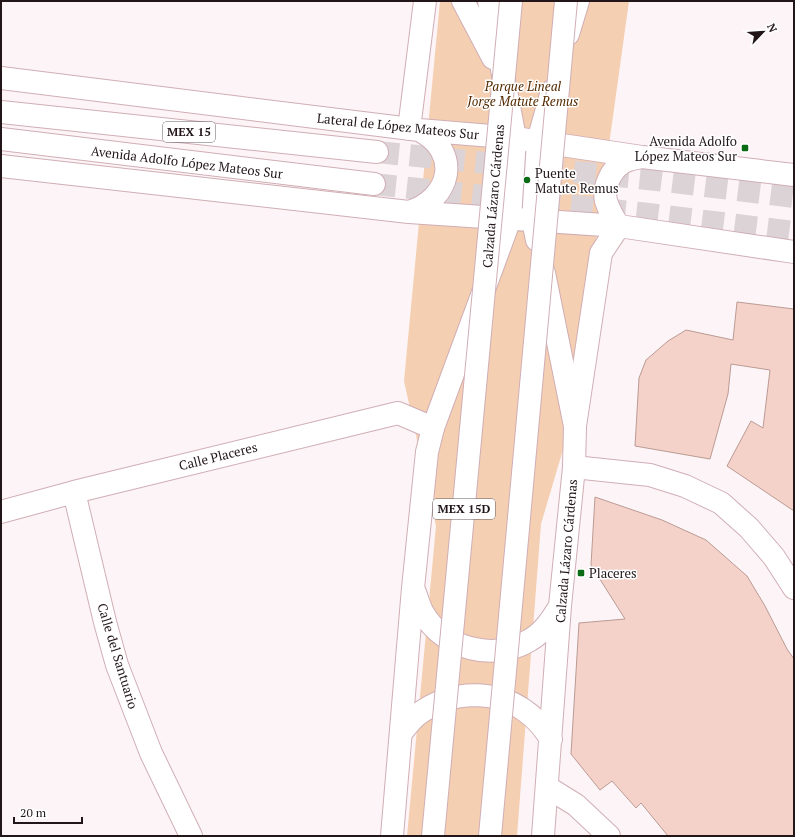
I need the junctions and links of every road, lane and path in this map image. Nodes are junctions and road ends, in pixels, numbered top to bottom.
1 (425, 1) edge
2 (463, 1) edge
3 (489, 1) edge
4 (511, 1) edge
5 (566, 1) edge
6 (578, 1) edge
7 (503, 77) junction
8 (1, 78) edge
9 (1, 112) edge
10 (414, 129) junction
11 (515, 138) junction
12 (1, 139) edge
13 (538, 141) junction
14 (378, 152) tunnel mouth
15 (642, 157) junction
16 (1, 166) edge
17 (794, 176) edge
18 (374, 184) tunnel mouth
19 (409, 212) junction
20 (510, 219) junction
21 (533, 221) junction
22 (619, 226) junction
23 (794, 252) edge
24 (575, 426) junction
25 (433, 428) junction
26 (574, 467) junction
27 (74, 492) junction
28 (1, 512) edge
29 (413, 588) junction
30 (794, 588) edge
31 (560, 606) junction
32 (401, 733) junction
33 (551, 739) junction
34 (547, 787) junction
35 (191, 836) edge
36 (392, 836) edge
37 (433, 836) edge
38 (490, 836) edge
39 (544, 836) edge
40 (609, 836) edge

1 - 10 main road
2 - 7 main road
3 - 7 main road, Calzada Lázaro Cárdenas
4 - 37 main road, Calzada Lázaro Cárdenas / MEX 15D, bridge
5 - 38 main road, bridge
6 - 13 main road, Calzada Lázaro Cárdenas
7 - 11 main road, Calzada Lázaro Cárdenas
8 - 10 main road, Lateral de López Mateos Sur
9 - 14 main road, MEX 15
10 - 11 main road, Lateral de López Mateos Sur
10 - 19 main road
11 - 13 main road, Lateral de López Mateos Sur
11 - 20 main road, Calzada Lázaro Cárdenas
12 - 18 main road, Avenida Adolfo López Mateos Sur / MEX 15
13 - 15 main road, Lateral de López Mateos Sur
13 - 21 main road, Calzada Lázaro Cárdenas
15 - 17 main road, Lateral de López Mateos Sur
15 - 22 main road
16 - 19 main road
19 - 20 main road
20 - 21 main road
20 - 25 main road, Calzada Lázaro Cárdenas
21 - 22 main road
21 - 24 main road, Calzada Lázaro Cárdenas
22 - 23 main road
22 - 24 main road
24 - 26 main road, Calzada Lázaro Cárdenas
25 - 27 main road, Calle Placeres
25 - 29 main road, Calzada Lázaro Cárdenas
26 - 30 main road
26 - 31 main road, Calzada Lázaro Cárdenas
27 - 28 main road, Calle Placeres
27 - 35 main road, Calle del Santuario
29 - 31 main road
29 - 32 main road, Calzada Lázaro Cárdenas
31 - 33 main road, Calzada Lázaro Cárdenas
32 - 33 main road
32 - 36 main road, Calzada Lázaro Cárdenas
33 - 34 main road, Calzada Lázaro Cárdenas
34 - 39 main road, Calzada Lázaro Cárdenas
34 - 40 main road

